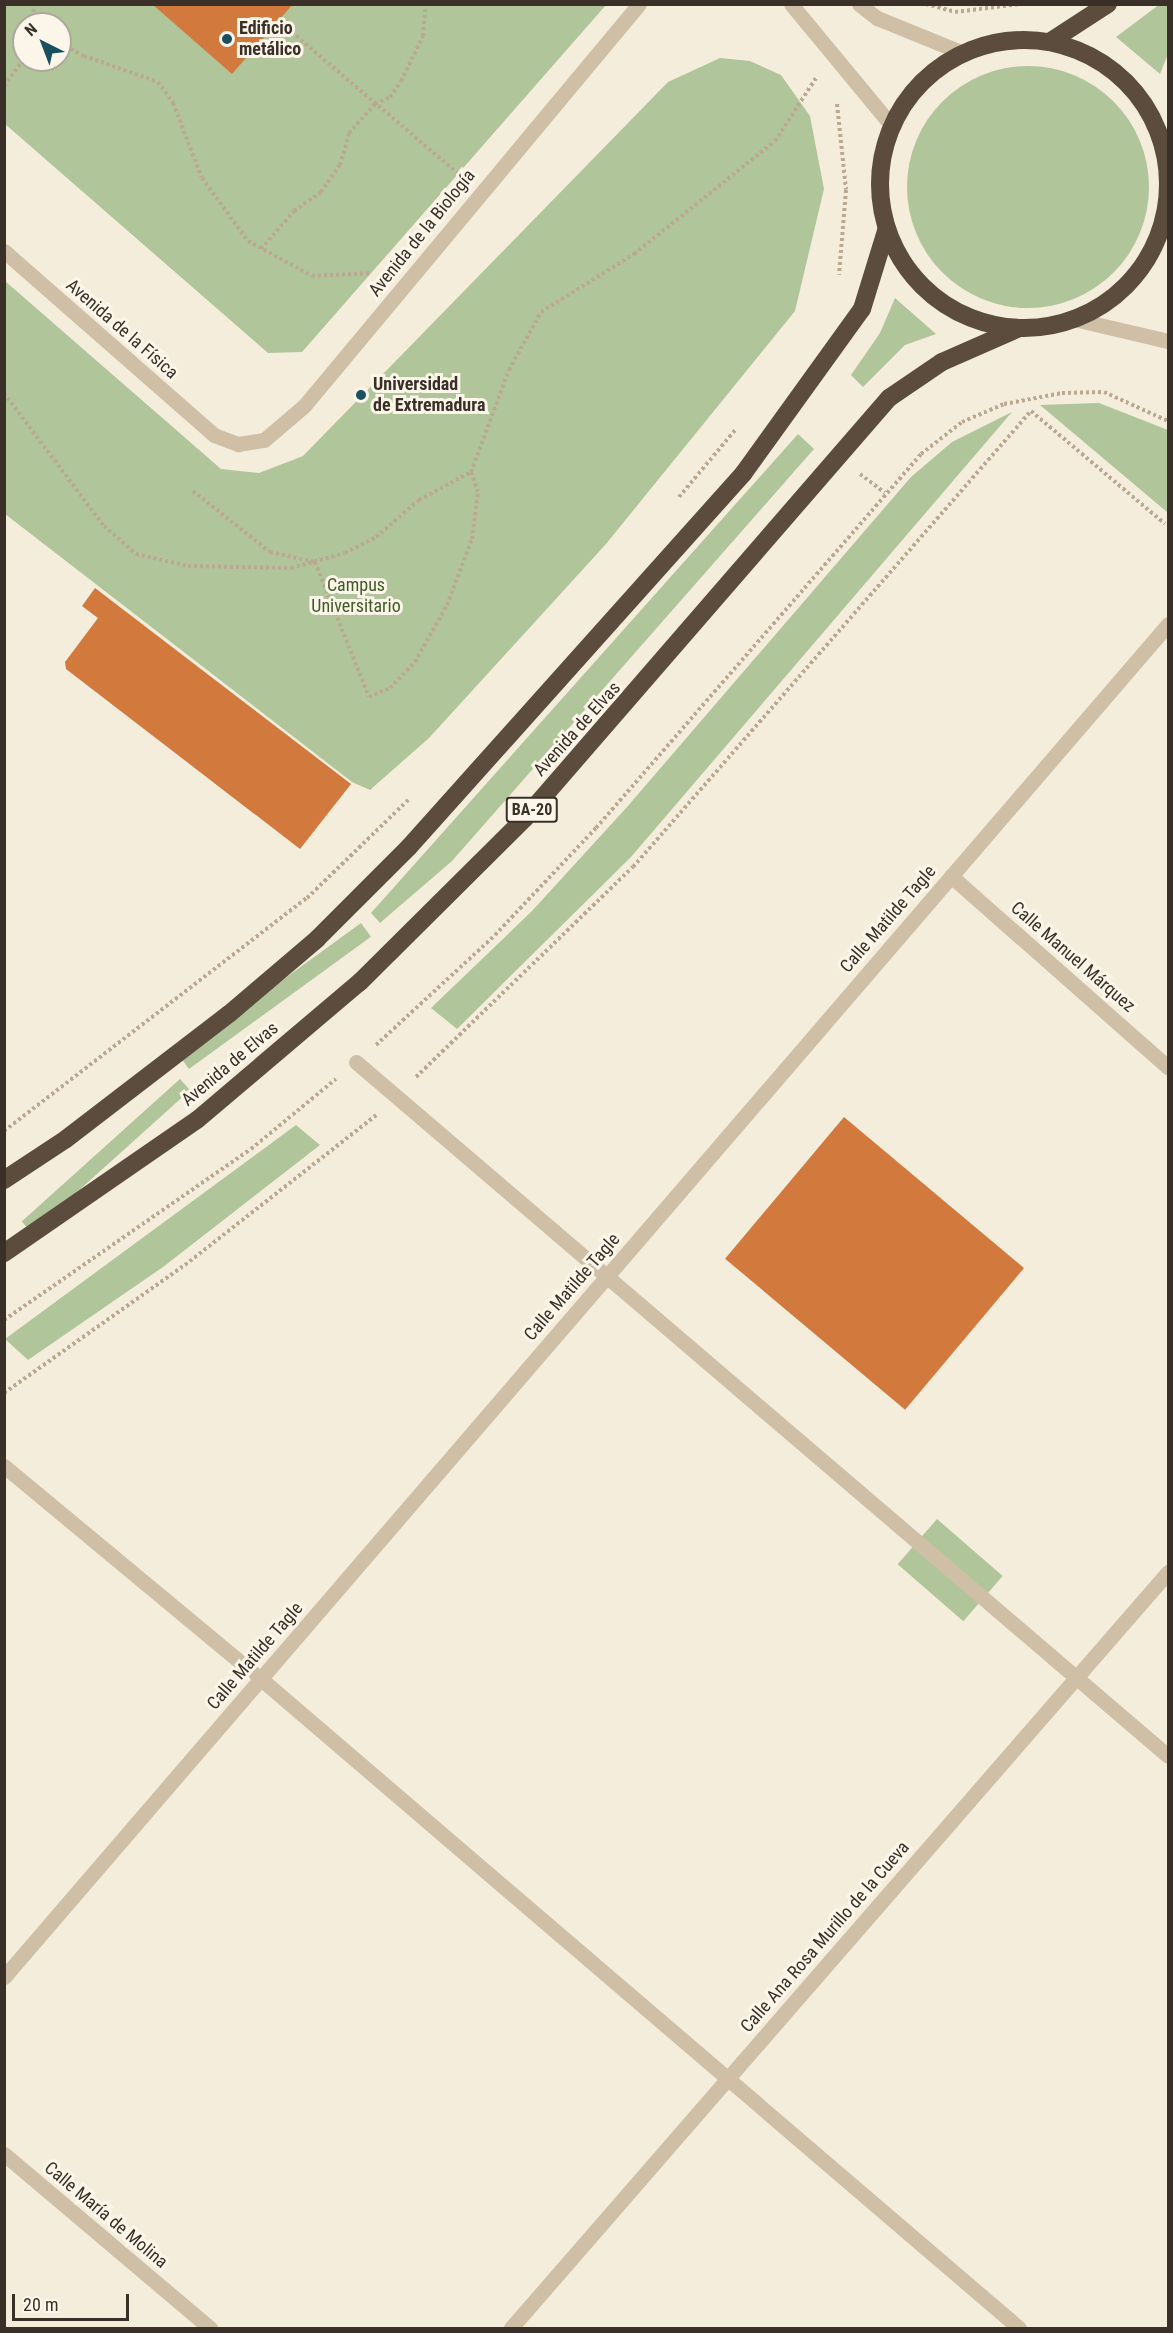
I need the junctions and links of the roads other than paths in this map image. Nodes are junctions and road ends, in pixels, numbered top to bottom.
1 (639, 4) edge
2 (791, 4) edge
3 (859, 4) edge
4 (1108, 4) edge
5 (1051, 41) junction
6 (963, 52) junction
7 (891, 125) junction
8 (1168, 168) edge
9 (1168, 213) edge
10 (886, 231) junction
11 (4, 251) edge
12 (1074, 319) junction
13 (1017, 329) junction
14 (1168, 340) edge
15 (214, 435) joint
16 (1168, 624) edge
17 (951, 876) junction
18 (356, 1062) road end
19 (1168, 1067) edge
20 (4, 1180) edge
21 (4, 1253) edge
22 (606, 1277) junction
23 (4, 1466) edge
24 (1168, 1572) edge
25 (1078, 1678) junction
26 (261, 1679) junction
27 (1168, 1756) edge
28 (4, 1977) edge
29 (727, 2078) junction
30 (4, 2154) edge
31 (210, 2328) edge
32 (512, 2328) edge
33 (1019, 2328) edge

1 - 15 street, Avenida de la Biología
2 - 7 street
3 - 6 street
4 - 5 highway
5 - 6 highway, BA-20
5 - 8 highway, BA-20
6 - 7 highway, BA-20
7 - 10 highway, BA-20
8 - 9 highway, BA-20
9 - 12 highway, BA-20
10 - 13 highway, BA-20
10 - 20 highway, BA-20
11 - 15 street, Avenida de la Física
12 - 13 highway, BA-20
12 - 14 street
13 - 21 highway, Avenida de Elvas / BA-20
16 - 17 street, Calle Matilde Tagle
17 - 19 street, Calle Manuel Márquez
17 - 22 street, Calle Matilde Tagle
18 - 22 street
22 - 25 street
22 - 26 street, Calle Matilde Tagle
23 - 26 street
24 - 25 street, Calle Ana Rosa Murillo de la Cueva
25 - 27 street
25 - 29 street, Calle Ana Rosa Murillo de la Cueva
26 - 28 street, Calle Matilde Tagle
26 - 29 street
29 - 32 street, Calle Ana Rosa Murillo de la Cueva
29 - 33 street
30 - 31 street, Calle María de Molina

